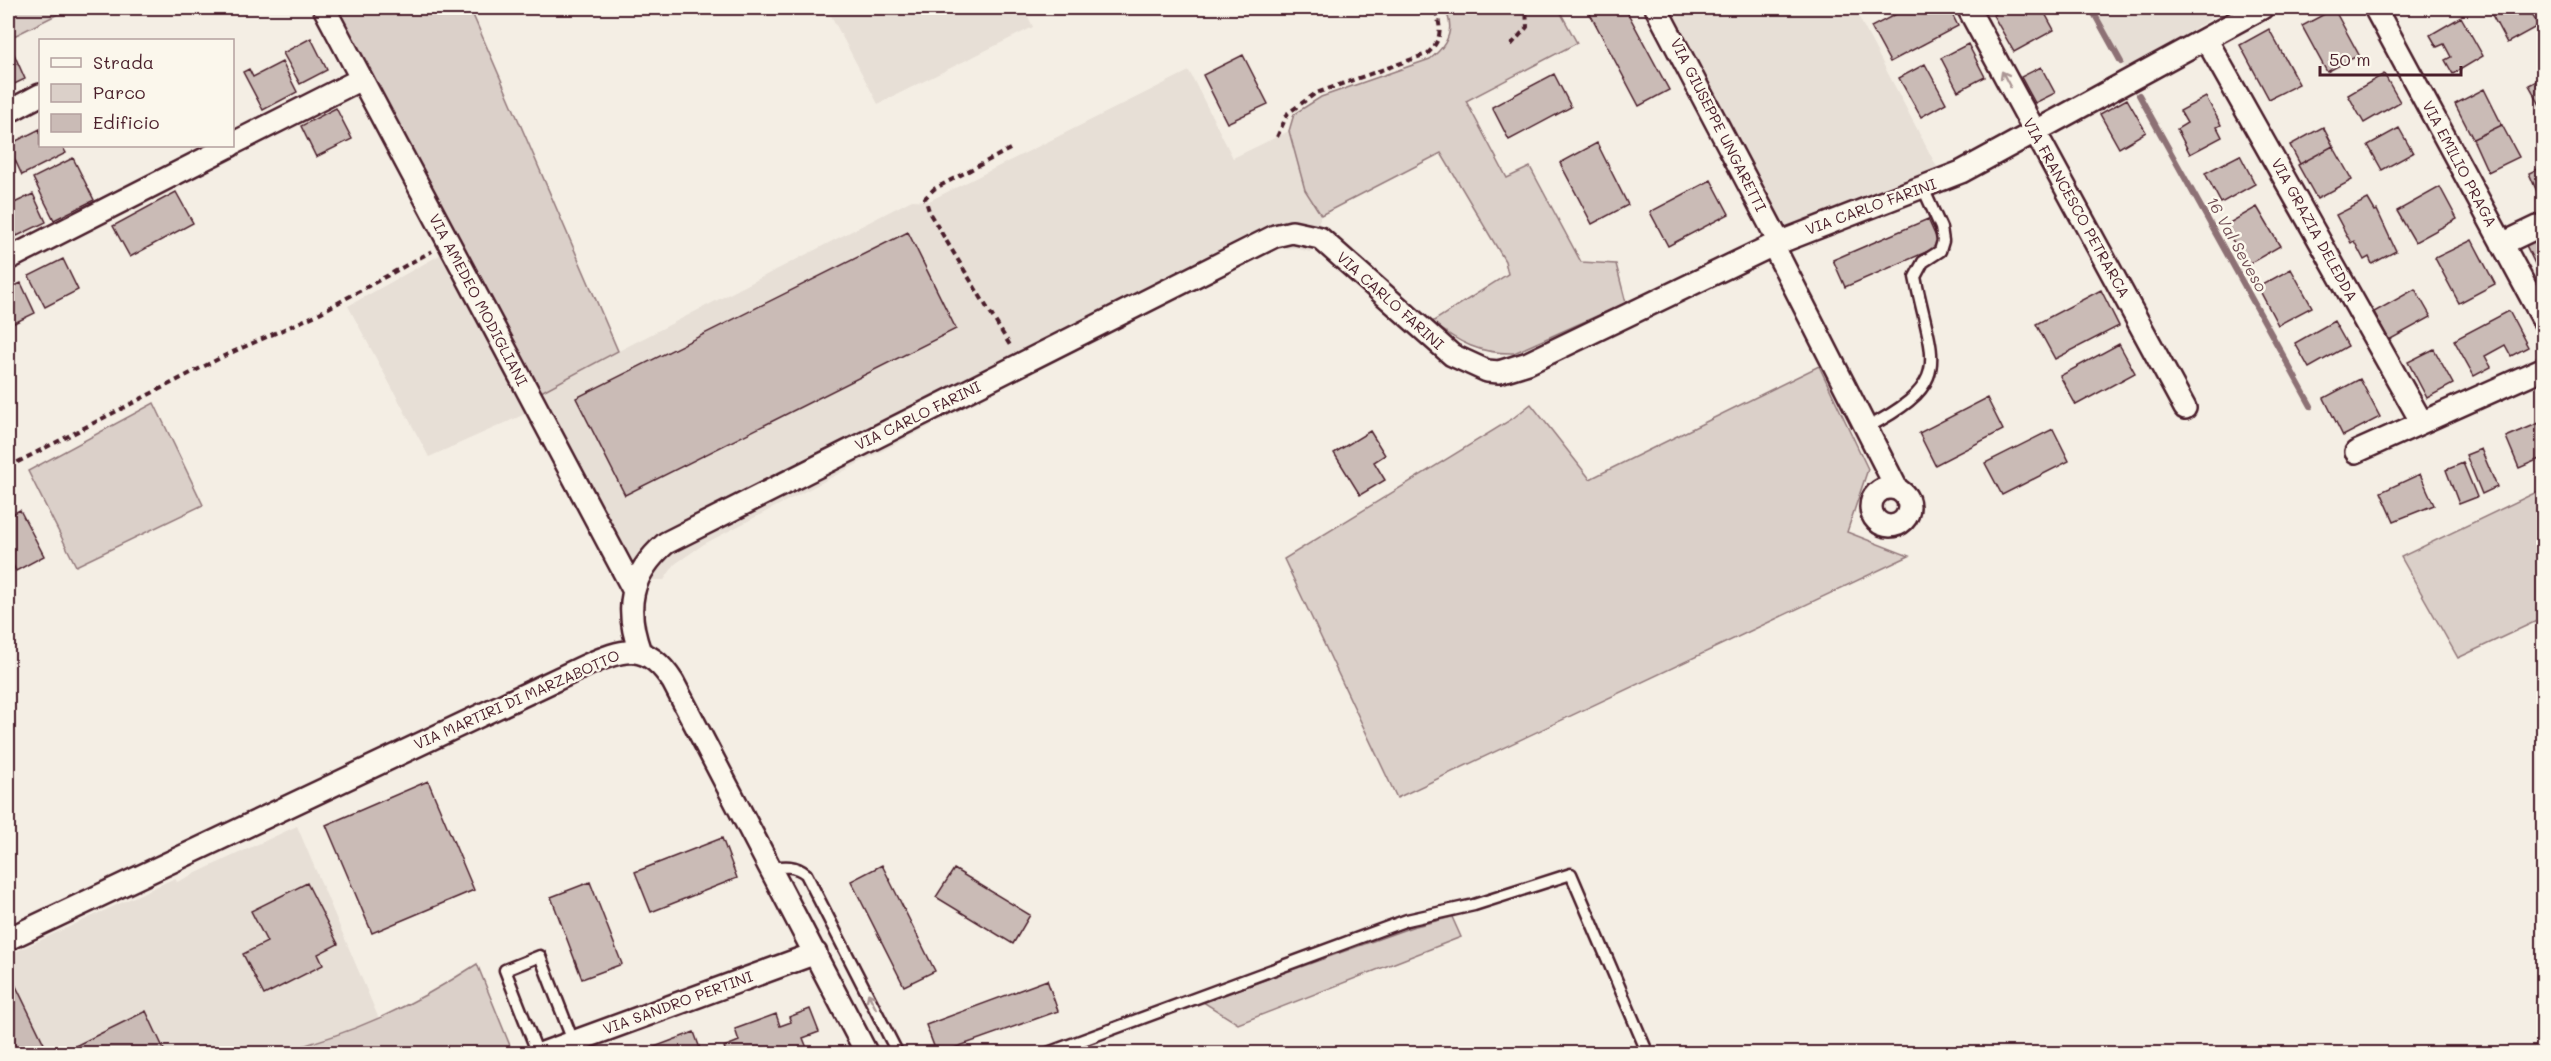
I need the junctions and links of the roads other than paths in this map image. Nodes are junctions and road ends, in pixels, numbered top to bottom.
1 (324, 8) edge
2 (1656, 8) edge
3 (1968, 8) edge
4 (2262, 8) edge
5 (2375, 8) edge
6 (2206, 39) junction
7 (361, 79) junction
8 (39, 96) edge
9 (8, 112) edge
10 (2034, 130) junction
11 (234, 143) edge
12 (227, 147) edge
13 (1923, 188) junction
14 (2544, 225) edge
15 (1776, 244) junction
16 (2502, 244) junction
17 (8, 260) edge
18 (2544, 321) edge
19 (2544, 368) edge
20 (2185, 408) dead end
21 (2421, 421) junction
22 (1866, 428) junction
23 (2356, 452) dead end
24 (1886, 491) dead end
25 (634, 591) junction
26 (640, 652) junction
27 (771, 868) junction
28 (8, 939) edge
29 (816, 952) junction
30 (573, 1041) junction
31 (539, 1053) edge
32 (867, 1053) edge
33 (898, 1053) edge
34 (1045, 1053) edge
35 (1648, 1053) edge

1 - 7 street, VIA AMEDEO MODIGLIANI
2 - 15 street, VIA GIUSEPPE UNGARETTI
10 -> 3 street, VIA FRANCESCO PETRARCA
4 - 6 street, VIA CARLO FARINI
5 - 16 street, VIA EMILIO PRAGA
6 - 10 street, VIA CARLO FARINI
6 - 21 street, VIA GRAZIA DELEDDA
7 - 11 street
7 - 25 street, VIA AMEDEO MODIGLIANI
8 - 9 street
10 - 13 street, VIA CARLO FARINI
10 - 20 street, VIA FRANCESCO PETRARCA
12 - 17 street
13 - 15 street, VIA CARLO FARINI
13 - 22 lane
14 - 16 street
15 - 22 street, VIA GIUSEPPE UNGARETTI
15 - 25 street, VIA CARLO FARINI
16 - 18 street, VIA EMILIO PRAGA
19 - 21 street
21 - 23 street
22 - 24 street, VIA GIUSEPPE UNGARETTI
25 - 26 street, VIA CARLO FARINI
26 - 27 street, VIA MARTIRI DI MARZABOTTO
26 - 28 street, VIA MARTIRI DI MARZABOTTO
27 - 29 street, VIA MARTIRI DI MARZABOTTO
33 -> 27 lane
29 - 30 street, VIA SANDRO PERTINI
29 - 32 street, VIA MARTIRI DI MARZABOTTO
30 - 31 street, VIA SANDRO PERTINI
30 - 31 lane
34 - 35 lane

